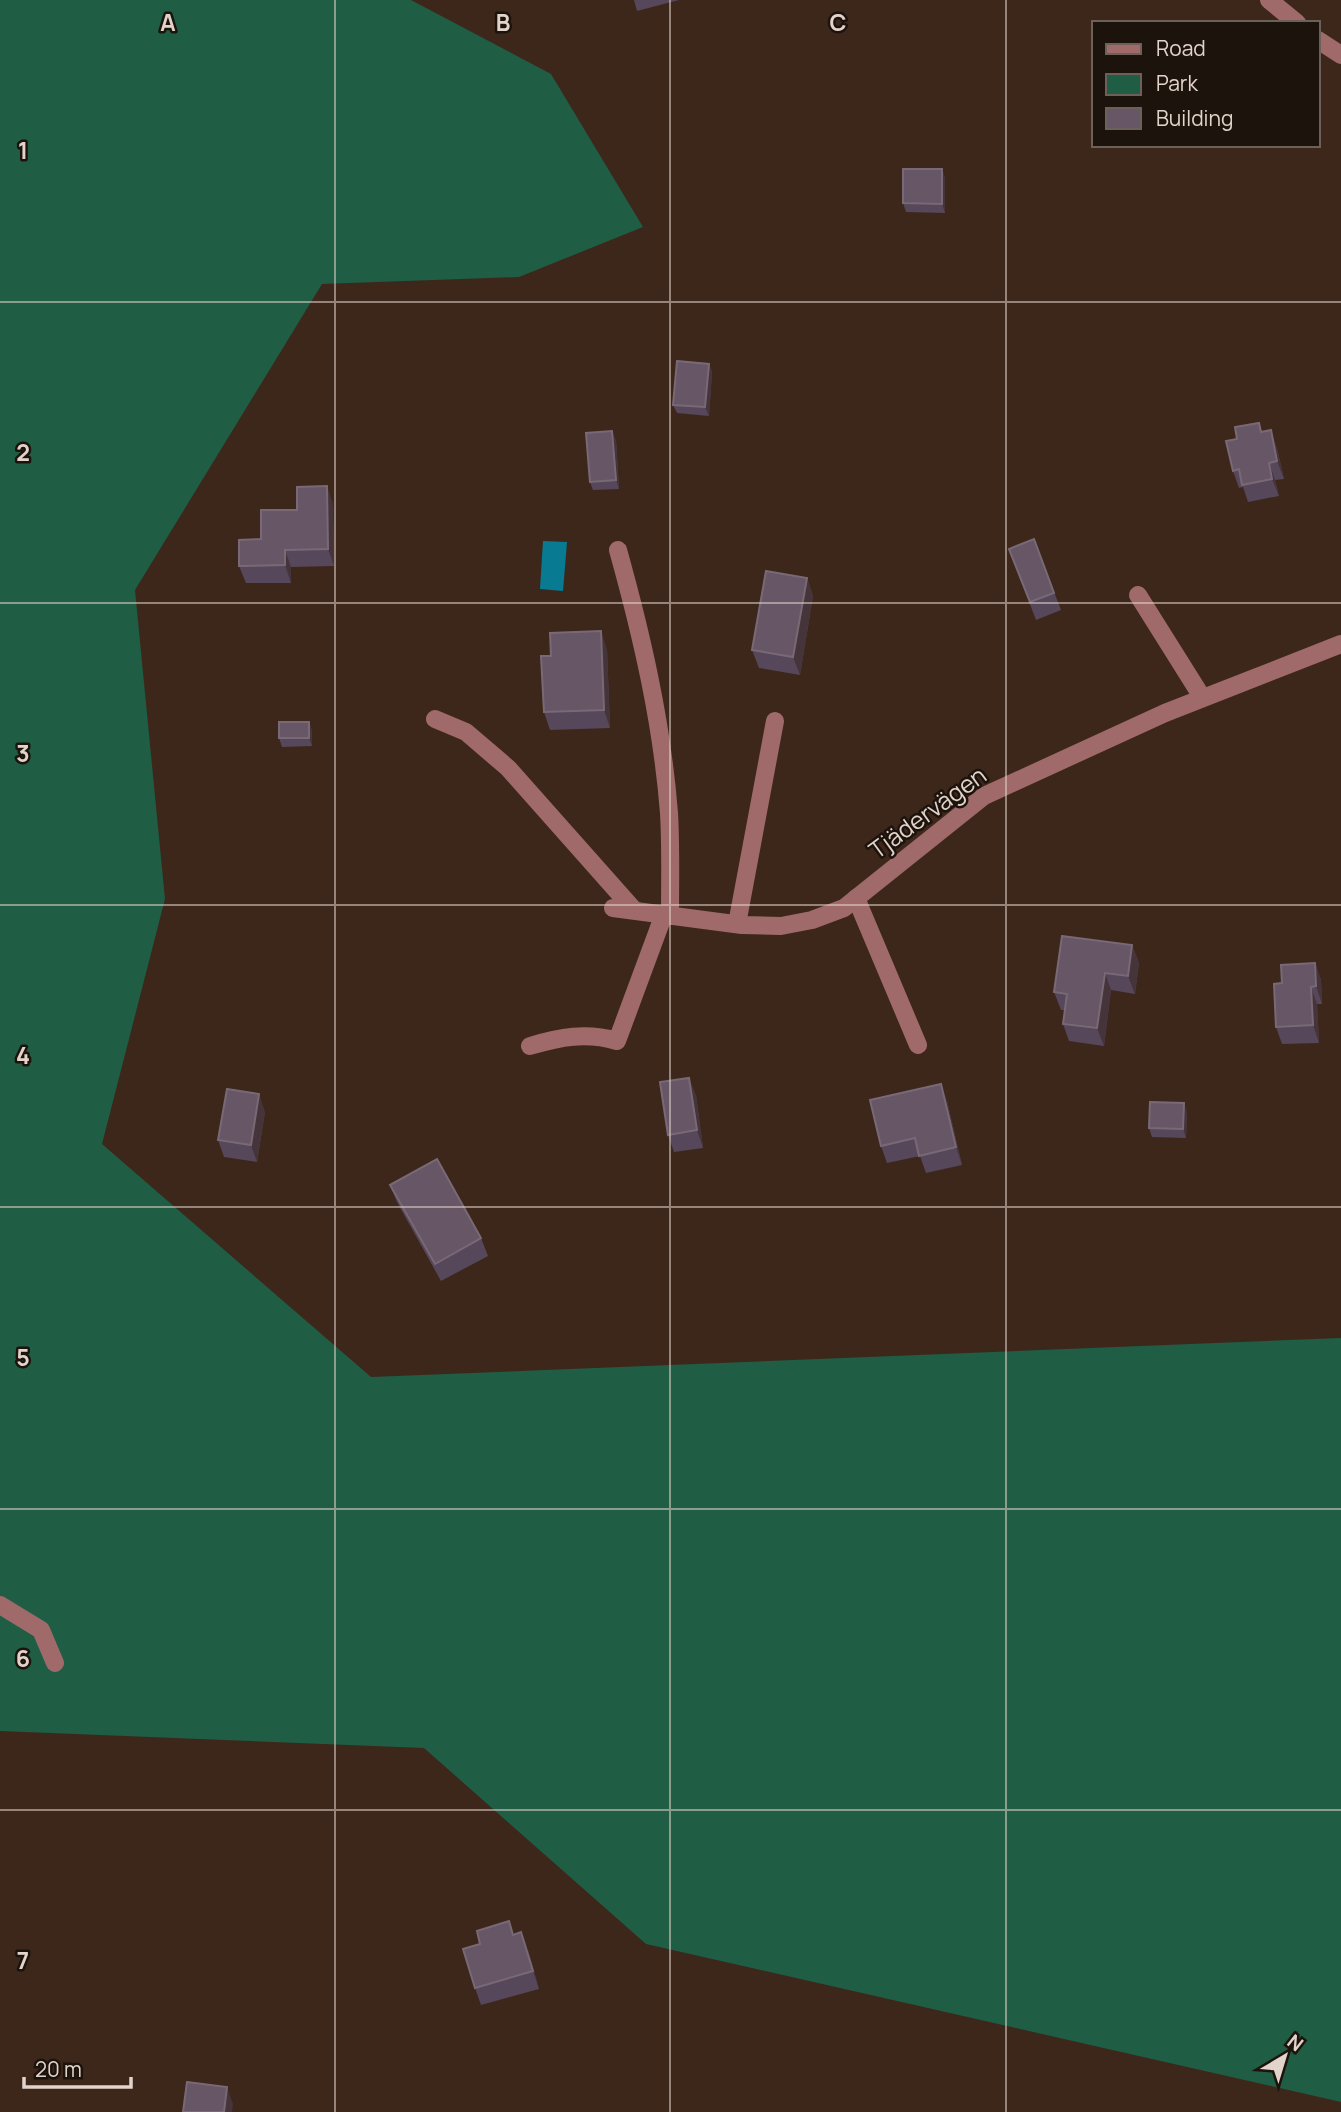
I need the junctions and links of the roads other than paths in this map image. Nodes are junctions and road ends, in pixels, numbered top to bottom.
1 (1269, 0) edge
2 (1295, 21) edge
3 (1320, 41) edge
4 (1341, 55) edge
5 (618, 550) dead end
6 (1138, 595) dead end
7 (1341, 644) edge
8 (1202, 697) junction
9 (435, 719) dead end
10 (775, 721) dead end
11 (856, 898) junction
12 (613, 908) dead end
13 (634, 911) junction
14 (667, 915) junction
15 (737, 924) junction
16 (918, 1045) dead end
17 (530, 1046) dead end
18 (0, 1605) edge
19 (55, 1663) dead end

1 - 2 street
3 - 4 street
5 - 14 street
6 - 8 street
7 - 8 street, Tjädervägen
8 - 11 street, Tjädervägen
9 - 13 street
10 - 15 street
11 - 15 street, Tjädervägen
11 - 16 street
12 - 13 street, Tjädervägen
13 - 14 street, Tjädervägen
14 - 15 street, Tjädervägen
14 - 17 street
18 - 19 street

